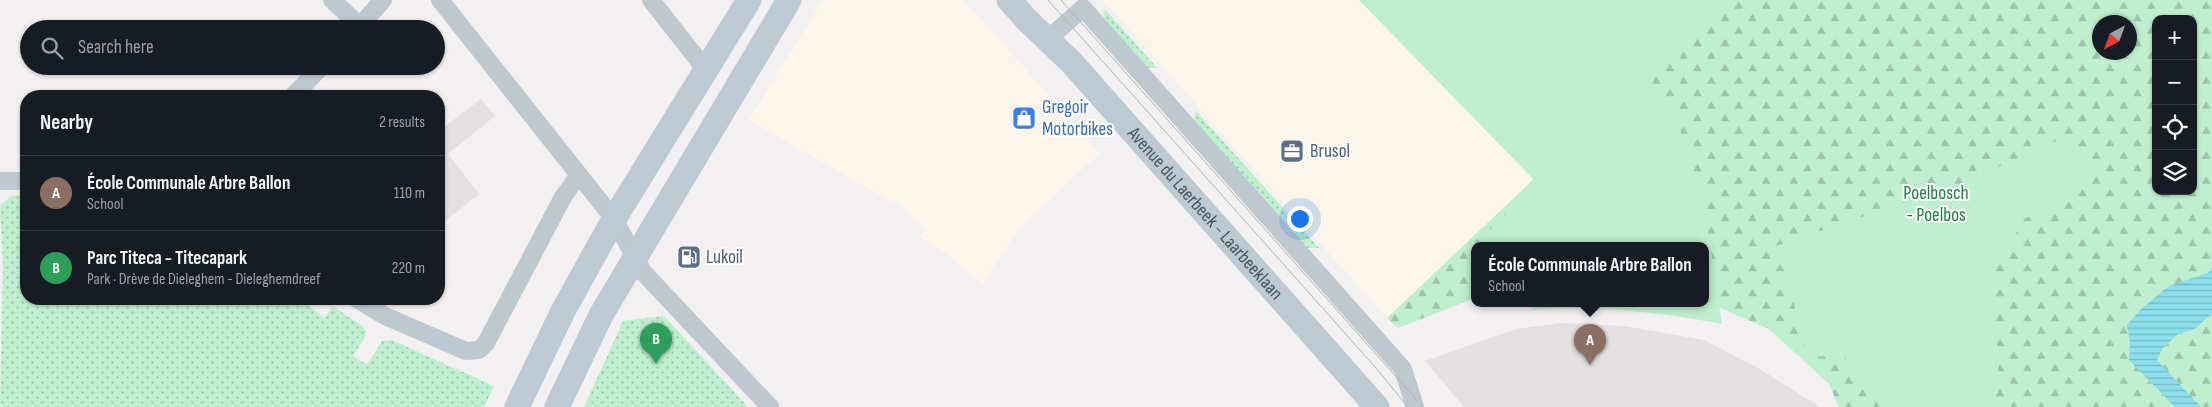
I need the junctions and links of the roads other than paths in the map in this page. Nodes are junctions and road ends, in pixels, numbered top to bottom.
1 (332, 0) edge
2 (383, 0) edge
3 (440, 0) edge
4 (651, 0) edge
5 (749, 0) edge
6 (789, 0) edge
7 (1009, 0) edge
8 (351, 20) edge
9 (364, 20) edge
10 (1048, 39) junction
11 (706, 70) junction
12 (314, 75) edge
13 (300, 90) edge
14 (580, 175) junction
15 (0, 181) edge
16 (20, 181) edge
17 (614, 219) junction
18 (634, 258) junction
19 (367, 305) edge
20 (517, 407) edge
21 (556, 407) edge
22 (770, 407) edge
23 (1377, 407) edge
24 (1416, 407) edge

1 - 8 street
2 - 9 street
3 - 14 street
4 - 11 street
5 - 11 main road
6 - 18 main road
7 - 10 main road, Avenue du Laerbeek - Laarbeeklaan
10 - 23 main road, Avenue du Laerbeek - Laarbeeklaan
10 - 24 street
11 - 17 main road
12 - 13 street
14 - 17 street
14 - 19 street
15 - 16 street
17 - 18 street
17 - 20 main road
18 - 21 main road
18 - 22 street

